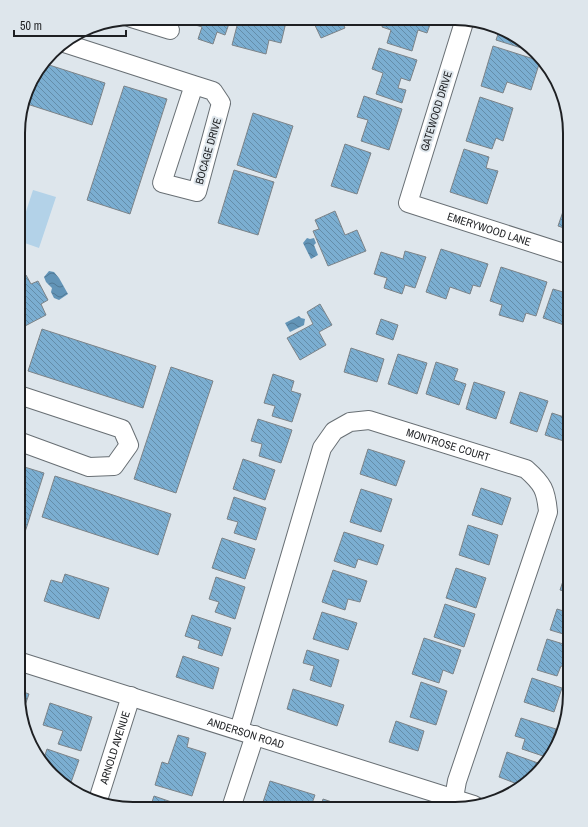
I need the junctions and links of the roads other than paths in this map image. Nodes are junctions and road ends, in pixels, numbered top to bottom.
1 (154, 25) edge
2 (463, 26) edge
3 (170, 30) dead end
4 (70, 45) edge
5 (194, 85) junction
6 (408, 203) joint
7 (563, 254) edge
8 (25, 397) edge
9 (25, 444) edge
10 (25, 662) edge
11 (131, 696) junction
12 (247, 732) junction
13 (99, 796) edge
14 (232, 802) edge
15 (447, 802) edge
16 (453, 802) edge

1 - 3 street
2 - 6 street, GATEWOOD DRIVE
4 - 5 street, BOCAGE DRIVE
5 - 5 street, BOCAGE DRIVE
6 - 7 street, EMERYWOOD LANE
8 - 9 street
10 - 11 street, ANDERSON ROAD
11 - 12 street, ANDERSON ROAD
11 - 13 street, ARNOLD AVENUE
12 - 14 street, MONTROSE COURT
12 - 15 street, ANDERSON ROAD
12 - 16 street, MONTROSE COURT

